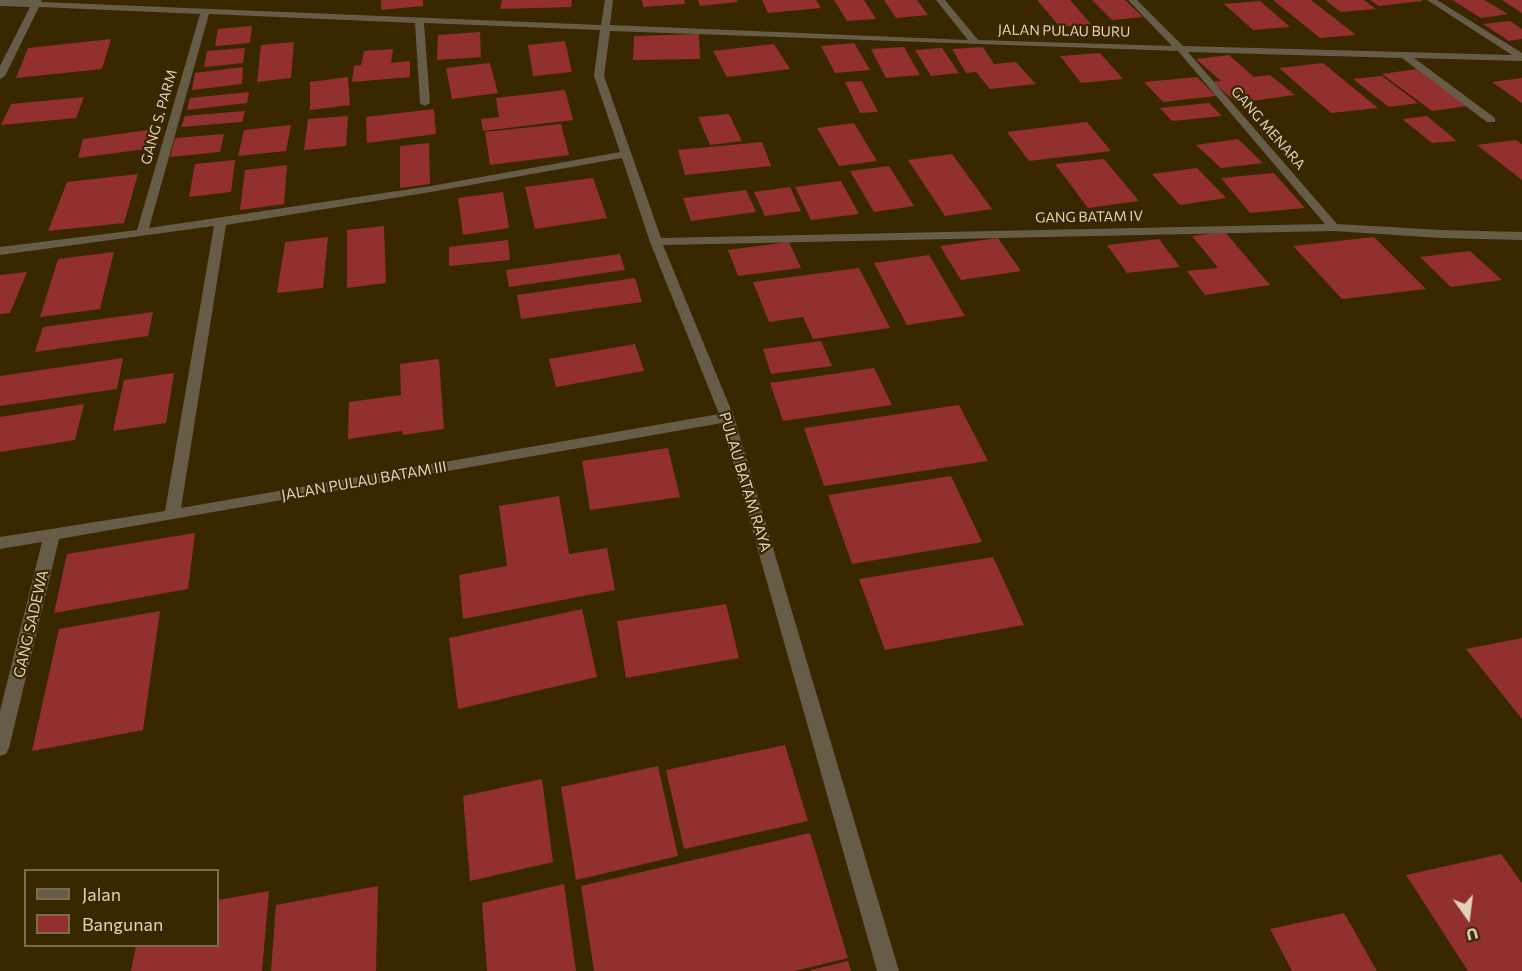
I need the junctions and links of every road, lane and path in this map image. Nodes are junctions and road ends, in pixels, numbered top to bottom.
1 (609, 0) edge
2 (940, 0) edge
3 (1132, 0) edge
4 (1431, 0) edge
5 (36, 2) edge
6 (0, 3) edge
7 (205, 10) junction
8 (418, 19) junction
9 (606, 26) junction
10 (975, 43) junction
11 (1180, 48) junction
12 (1403, 54) junction
13 (1522, 58) edge
14 (0, 76) edge
15 (425, 103) dead end
16 (1491, 120) dead end
17 (627, 154) junction
18 (221, 222) junction
19 (1334, 227) junction
20 (142, 231) junction
21 (1522, 236) edge
22 (656, 242) junction
23 (0, 251) edge
24 (727, 417) junction
25 (172, 515) junction
26 (52, 535) junction
27 (0, 543) edge
28 (0, 748) edge
29 (888, 971) edge

1 - 9 street, PULAU BATAM RAYA
2 - 10 street
3 - 11 street, GANG MENARA
4 - 13 street
5 - 6 street, JALAN PULAU BURU
5 - 7 street, JALAN PULAU BURU
5 - 14 street
7 - 8 street, JALAN PULAU BURU
7 - 20 street, GANG S. PARM
8 - 9 street, JALAN PULAU BURU
8 - 15 street
9 - 10 street, JALAN PULAU BURU
9 - 17 street, PULAU BATAM RAYA
10 - 11 street, JALAN PULAU BURU
11 - 12 street, JALAN PULAU BURU
11 - 19 street, GANG MENARA
12 - 13 street, JALAN PULAU BURU
12 - 16 street
17 - 18 street
17 - 22 street, PULAU BATAM RAYA
18 - 20 street
18 - 25 street
19 - 21 street, GANG BATAM IV
19 - 22 street, GANG BATAM IV
20 - 23 street
22 - 24 street, PULAU BATAM RAYA
24 - 25 street, JALAN PULAU BATAM III
24 - 29 street, PULAU BATAM RAYA
25 - 26 street, JALAN PULAU BATAM III
26 - 27 street, JALAN PULAU BATAM III
26 - 28 street, GANG SADEWA

